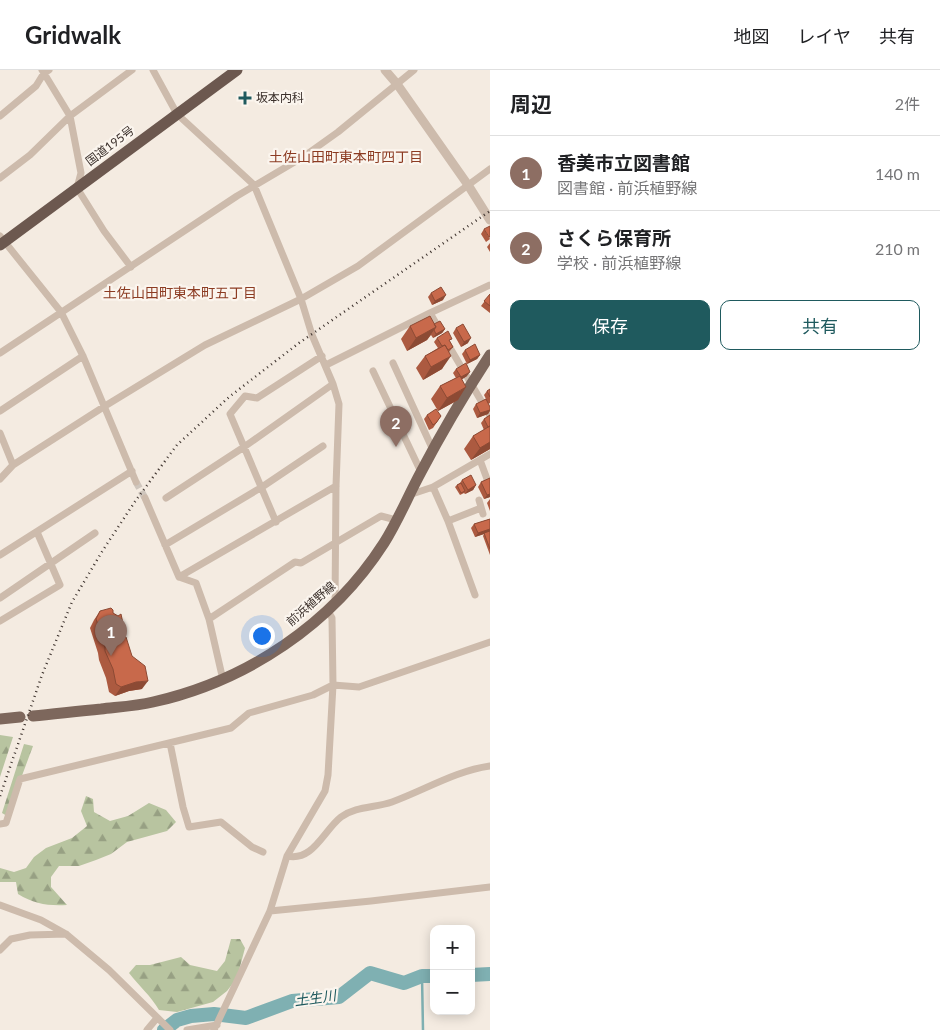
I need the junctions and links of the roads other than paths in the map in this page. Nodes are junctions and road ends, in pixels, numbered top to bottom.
1 (132, 70) edge
2 (153, 70) edge
3 (237, 70) edge
4 (385, 70) edge
5 (414, 70) edge
6 (45, 71) edge
7 (397, 84) junction
8 (177, 114) junction
9 (0, 116) edge
10 (70, 116) junction
11 (490, 170) edge
12 (0, 178) edge
13 (254, 185) junction
14 (468, 185) junction
15 (76, 188) junction
16 (490, 220) edge
17 (2, 241) edge
18 (131, 267) junction
19 (490, 285) edge
20 (301, 299) junction
21 (61, 312) junction
22 (430, 313) junction
23 (0, 353) edge
24 (490, 355) edge
25 (83, 356) junction
26 (322, 356) junction
27 (393, 363) dead end
28 (326, 365) junction
29 (373, 370) dead end
30 (334, 384) junction
31 (471, 384) junction
32 (105, 406) junction
33 (0, 411) edge
34 (490, 416) edge
35 (0, 433) edge
36 (323, 446) dead end
37 (244, 447) junction
38 (433, 450) junction
39 (490, 454) edge
40 (480, 460) junction
41 (13, 465) junction
42 (132, 472) junction
43 (421, 472) junction
44 (0, 479) edge
45 (136, 482) tunnel mouth
46 (336, 486) junction
47 (262, 487) junction
48 (432, 487) junction
49 (490, 487) edge
50 (409, 495) junction
51 (145, 498) tunnel mouth
52 (166, 498) dead end
53 (481, 507) dead end
54 (396, 520) junction
55 (448, 521) junction
56 (276, 522) junction
57 (37, 532) junction
58 (95, 533) dead end
59 (337, 541) junction
60 (165, 545) junction
61 (0, 555) edge
62 (50, 563) junction
63 (179, 578) junction
64 (475, 595) dead end
65 (0, 598) edge
66 (332, 608) junction
67 (209, 619) junction
68 (0, 621) edge
69 (490, 644) edge
70 (223, 680) junction
71 (333, 685) junction
72 (33, 716) dead end
73 (20, 717) dead end
74 (0, 719) edge
75 (170, 743) junction
76 (490, 766) edge
77 (0, 824) edge
78 (263, 852) dead end
79 (287, 856) junction
80 (490, 886) edge
81 (0, 906) edge
82 (270, 911) junction
83 (66, 934) junction
84 (0, 950) edge
85 (159, 1020) junction
86 (216, 1027) edge
87 (147, 1030) edge
88 (170, 1030) edge
89 (187, 1030) edge

1 - 10 street
2 - 8 street
3 - 8 highway, 国道195号
4 - 7 street
5 - 7 street
6 - 9 street
6 - 10 street
7 - 13 street
7 - 14 street
8 - 13 street
8 - 15 highway, 国道195号
10 - 12 street
10 - 15 street
11 - 14 street
13 - 18 street
13 - 20 street
14 - 16 street
14 - 20 street
15 - 17 highway, 国道195号
15 - 18 street
17 - 21 street
18 - 21 street
19 - 22 street
20 - 26 street
20 - 32 street
21 - 23 street
21 - 25 street
22 - 28 street
22 - 31 street
24 - 31 main road, 前浜植野線
25 - 32 street
25 - 33 street
26 - 28 street
26 - 37 street
27 - 38 street
28 - 30 street
29 - 43 street
30 - 37 street
30 - 46 street
31 - 34 street
31 - 38 main road, 前浜植野線
32 - 41 street
32 - 42 street
35 - 41 street
36 - 47 street
37 - 47 street
37 - 52 street
38 - 43 main road, 前浜植野線
39 - 40 street
40 - 48 street
40 - 49 street
41 - 44 street
42 - 45 street
42 - 57 street
43 - 50 main road, 前浜植野線
46 - 56 street
46 - 59 street
47 - 56 street
47 - 60 street
48 - 50 street
48 - 55 street
50 - 54 main road, 前浜植野線
51 - 60 street
53 - 55 street
54 - 59 street
54 - 66 main road, 前浜植野線
55 - 64 street
56 - 63 street
57 - 61 street
57 - 62 street
58 - 62 street
59 - 66 street
59 - 67 street
60 - 63 street
62 - 65 street
62 - 68 street
63 - 67 street
66 - 70 main road, 前浜植野線
66 - 71 street
67 - 70 street
69 - 71 street
70 - 72 main road, 前浜植野線
71 - 75 street
71 - 79 street
73 - 74 main road
75 - 77 street
75 - 78 street
76 - 79 street
79 - 82 street
80 - 82 street
81 - 83 street
82 - 86 street
83 - 84 street
83 - 85 street
85 - 87 street
85 - 88 street
86 - 89 street

